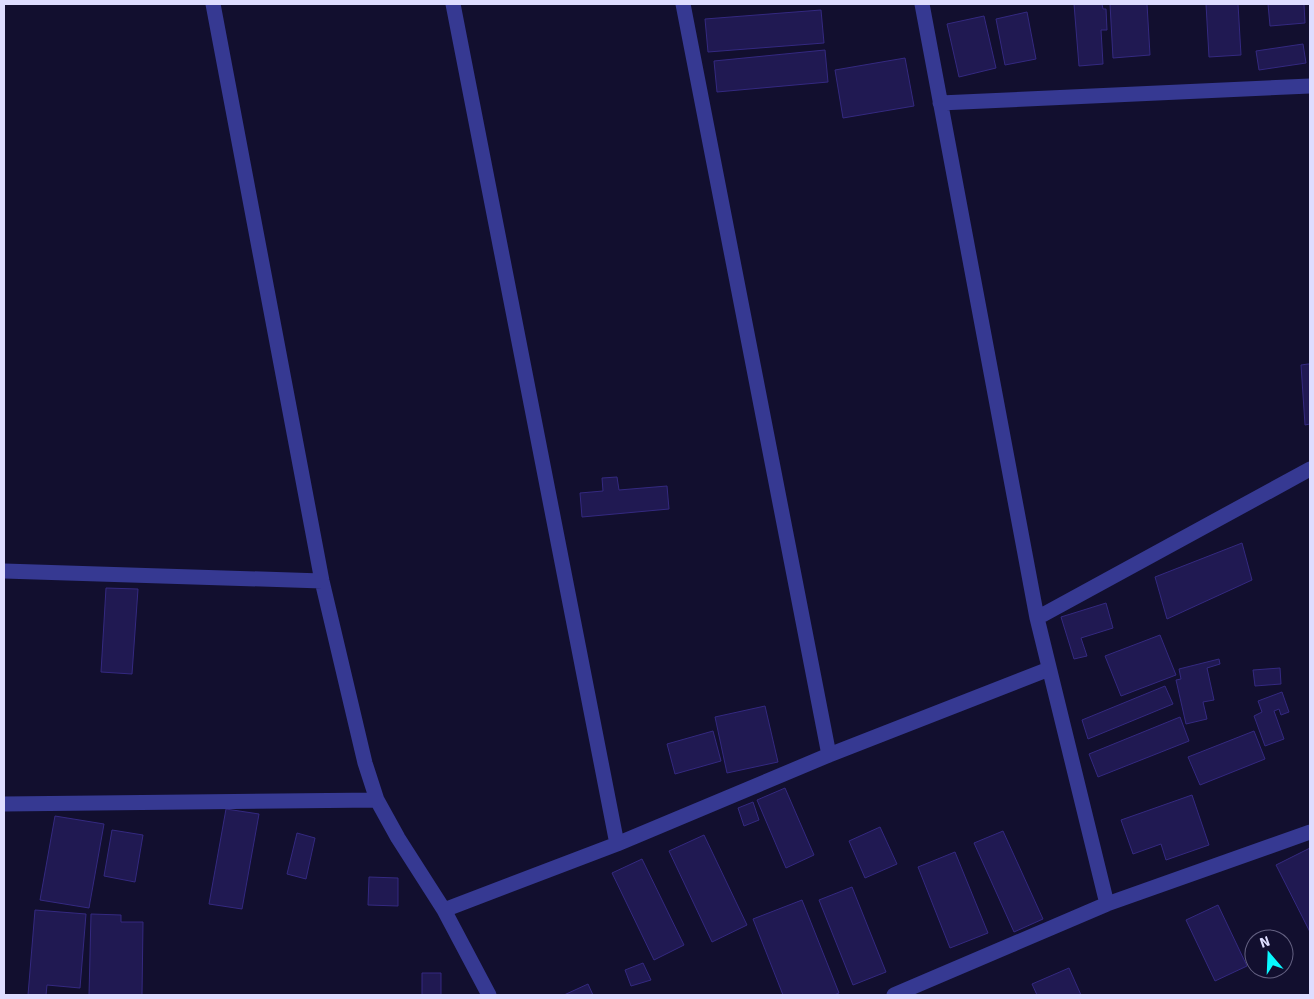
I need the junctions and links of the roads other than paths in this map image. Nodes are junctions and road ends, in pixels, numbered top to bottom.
1 (213, 4) edge
2 (453, 4) edge
3 (683, 4) edge
4 (922, 4) edge
5 (1310, 86) edge
6 (940, 103) junction
7 (1310, 469) edge
8 (4, 570) edge
9 (322, 580) junction
10 (1037, 618) junction
11 (1049, 669) junction
12 (829, 755) junction
13 (377, 800) junction
14 (4, 804) edge
15 (1310, 832) edge
16 (617, 844) junction
17 (1107, 904) junction
18 (444, 910) junction
19 (489, 995) edge
20 (894, 995) edge

1 - 9 street
2 - 16 street
3 - 12 street
4 - 6 street
5 - 6 street
6 - 10 street
7 - 10 street
8 - 9 street
9 - 13 street
10 - 11 street
11 - 12 street
11 - 17 street
12 - 16 street
13 - 14 street
13 - 18 street
15 - 17 street
16 - 18 street
17 - 20 street
18 - 19 street

